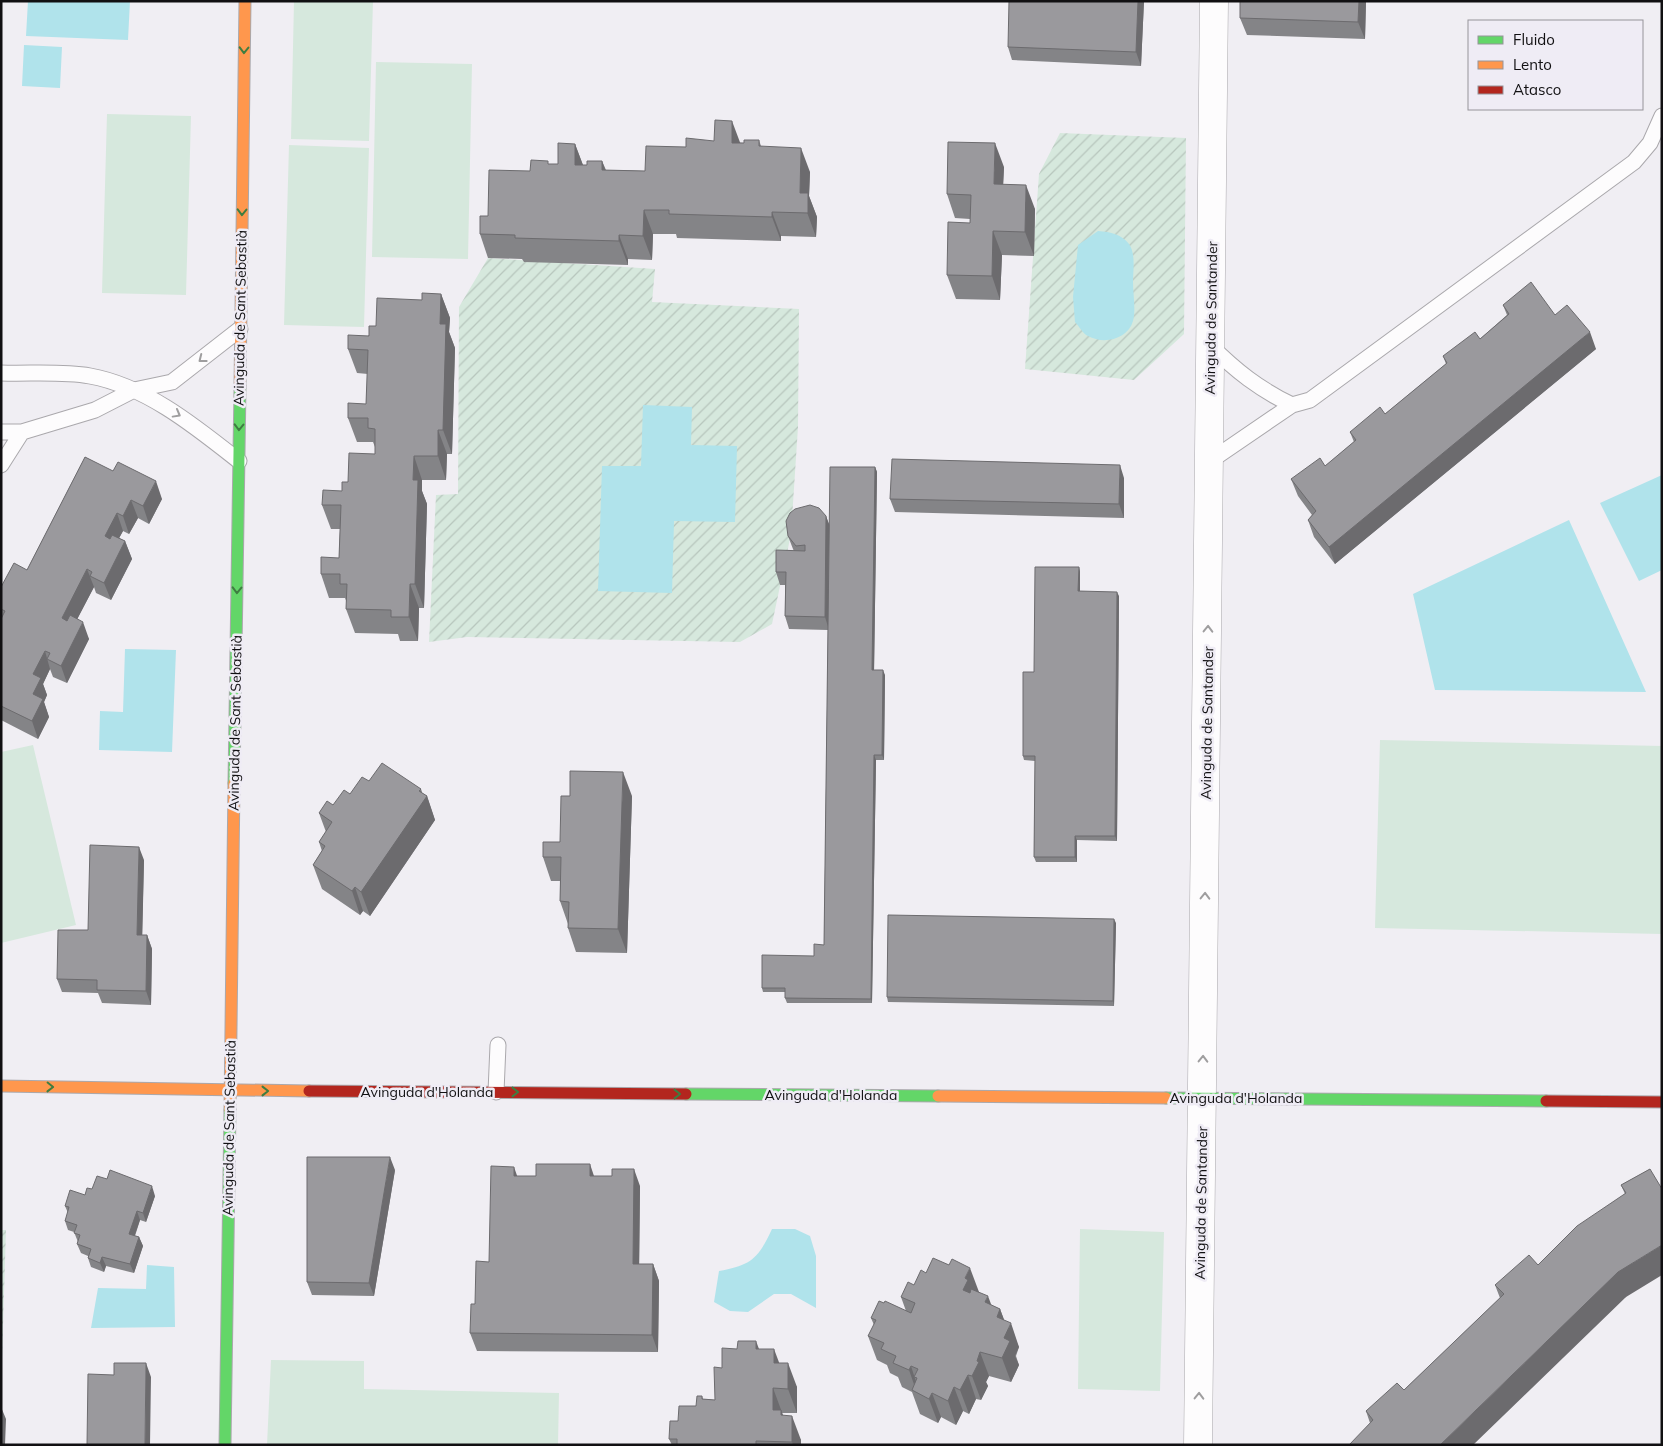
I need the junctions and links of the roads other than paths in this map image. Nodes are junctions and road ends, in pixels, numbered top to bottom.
1 (245, 1) edge
2 (1214, 1) edge
3 (1662, 116) edge
4 (240, 329) junction
5 (1210, 344) junction
6 (1, 372) edge
7 (134, 390) junction
8 (1292, 405) junction
9 (1, 432) edge
10 (22, 432) junction
11 (238, 461) junction
12 (1210, 461) junction
13 (1, 466) edge
14 (498, 1046) dead end
15 (1, 1086) edge
16 (230, 1090) junction
17 (496, 1092) junction
18 (1202, 1098) junction
19 (1662, 1102) edge
20 (225, 1445) edge
21 (1198, 1445) edge

1 -> 4 street, Avinguda de Sant Sebastià
2 - 5 street, Avinguda de Santander
3 - 8 lane
4 -> 7 lane
4 -> 11 street, Avinguda de Sant Sebastià
5 - 8 lane
5 - 12 street, Avinguda de Santander
6 - 7 lane
7 - 10 lane
7 -> 11 lane
8 - 12 lane
9 - 10 lane
10 - 13 lane
11 -> 16 street, Avinguda de Sant Sebastià
18 -> 12 street, Avinguda de Santander
14 - 17 lane
15 -> 16 street, Avinguda d'Holanda
16 -> 17 street, Avinguda d'Holanda
16 - 20 street, Avinguda de Sant Sebastià
17 -> 18 street, Avinguda d'Holanda
18 - 19 street, Avinguda d'Holanda
21 -> 18 street, Avinguda de Santander

